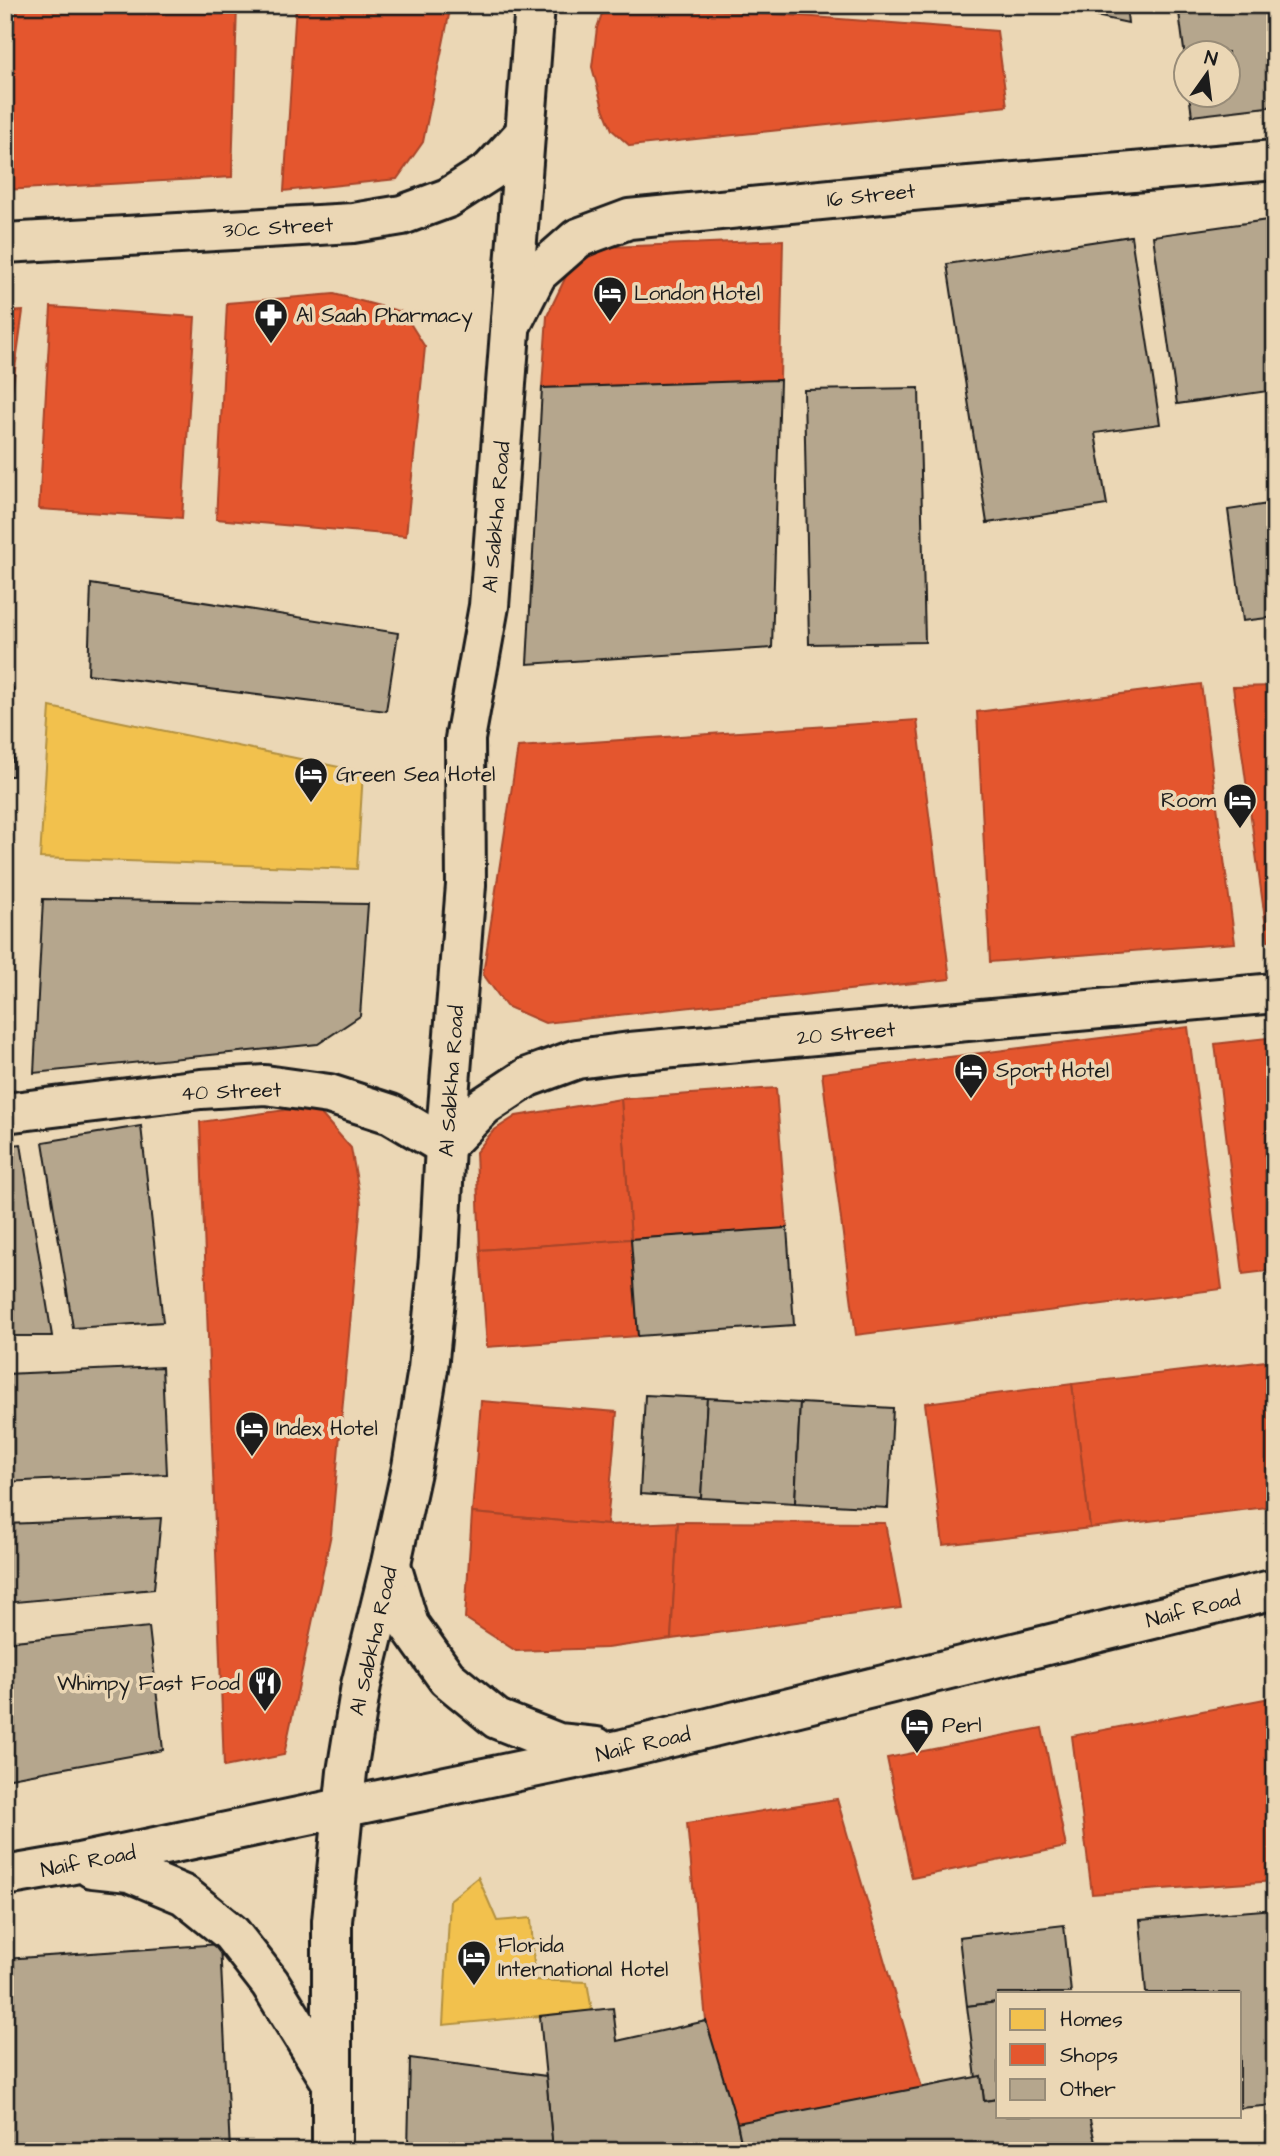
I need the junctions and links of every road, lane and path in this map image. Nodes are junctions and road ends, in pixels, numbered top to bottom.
1 (536, 5) edge
2 (524, 134) junction
3 (1275, 160) edge
4 (5, 243) edge
5 (513, 321) junction
6 (1275, 993) edge
7 (5, 1113) edge
8 (445, 1146) junction
9 (391, 1563) junction
10 (1275, 1589) edge
11 (623, 1749) junction
12 (343, 1808) junction
13 (69, 1865) junction
14 (5, 1876) edge
15 (332, 2083) junction
16 (332, 2151) edge

1 - 2 street, Al Sabkha Road
2 - 4 street, 30c Street
2 - 5 street, Al Sabkha Road
3 - 5 street, 16 Street
5 - 8 street, Al Sabkha Road
6 - 8 street, 20 Street
7 - 8 street, 40 Street
8 - 9 street, Al Sabkha Road
9 - 11 street
9 - 12 street, Al Sabkha Road
10 - 11 street, Naif Road
11 - 12 street, Naif Road
12 - 13 street, Naif Road
12 - 15 street, Al Sabkha Road
13 - 14 street, Naif Road
13 - 15 street
15 - 16 street, Al Sabkha Road

